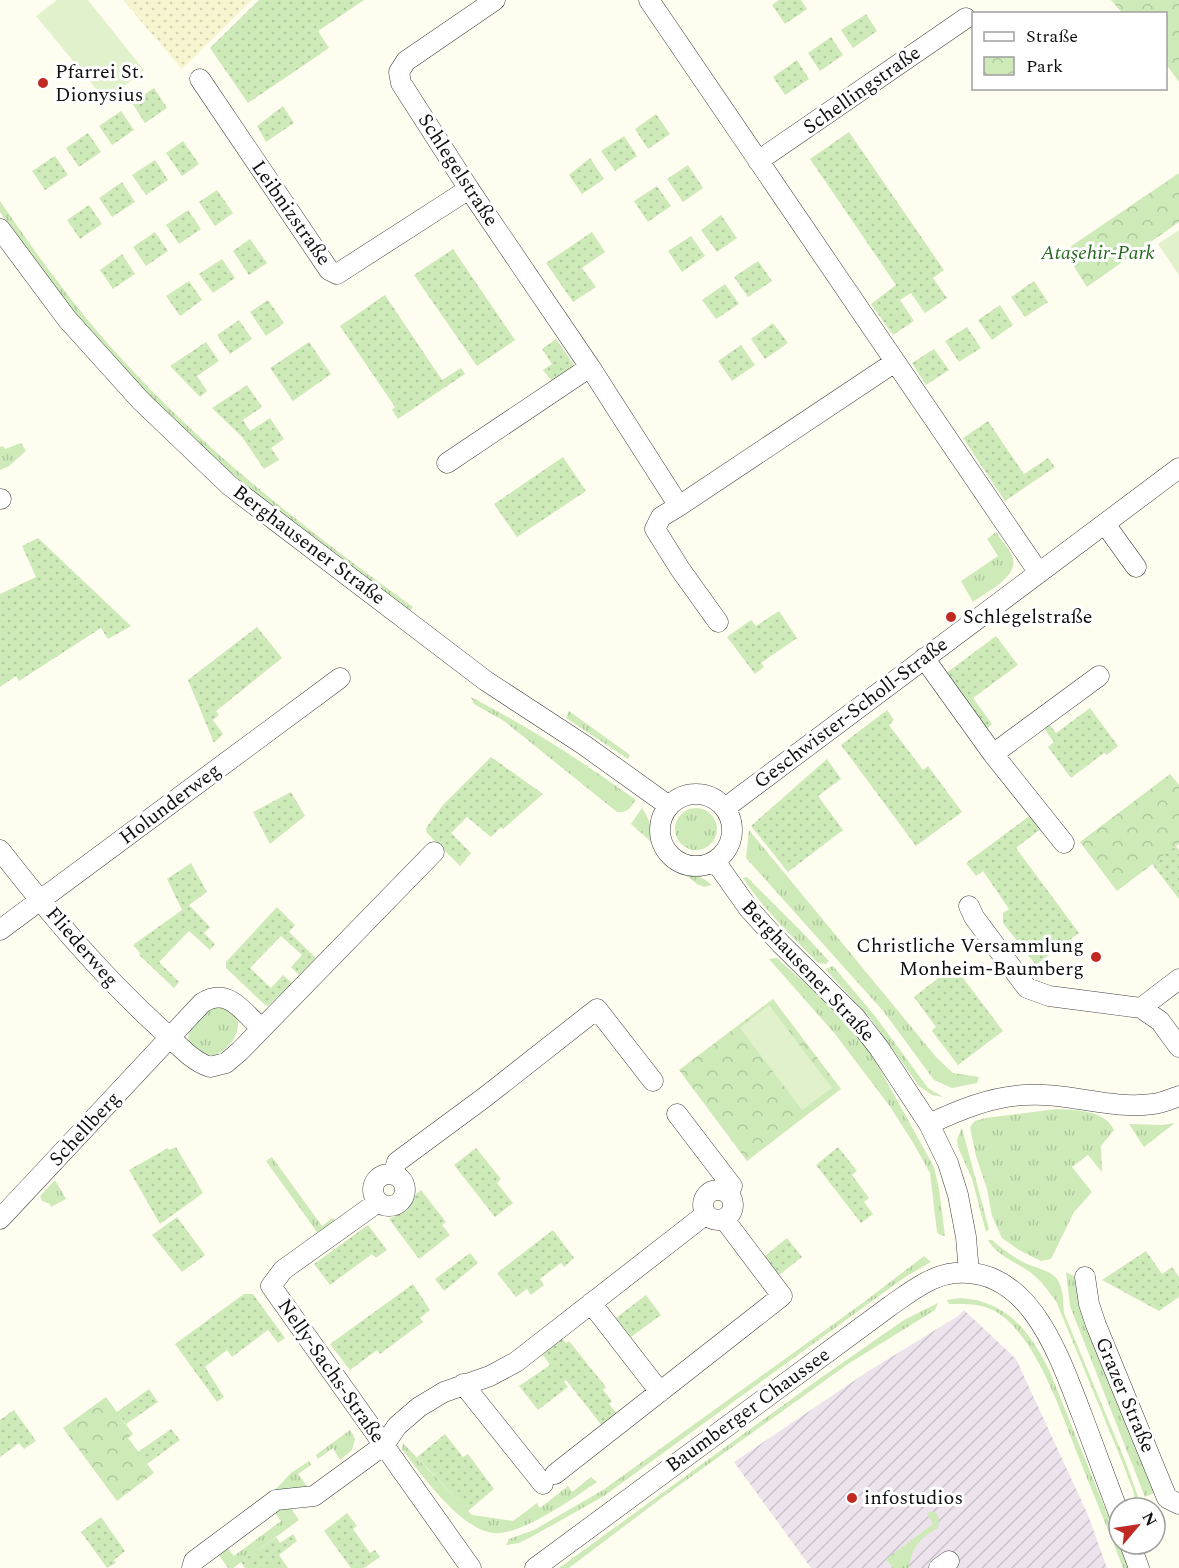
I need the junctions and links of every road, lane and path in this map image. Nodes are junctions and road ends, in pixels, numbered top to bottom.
1 (495, 0) edge
2 (649, 0) edge
3 (966, 18) dead end
4 (200, 79) dead end
5 (758, 161) junction
6 (469, 189) junction
7 (0, 229) edge
8 (895, 362) junction
9 (590, 367) junction
10 (447, 463) dead end
11 (1179, 468) edge
12 (679, 506) junction
13 (1105, 524) junction
14 (1136, 567) dead end
15 (1039, 573) junction
16 (718, 622) dead end
17 (924, 658) junction
18 (1099, 676) dead end
19 (340, 678) dead end
20 (993, 754) junction
21 (669, 806) junction
22 (725, 808) junction
23 (1064, 843) dead end
24 (0, 850) edge
25 (434, 852) dead end
26 (715, 861) junction
27 (41, 900) junction
28 (969, 906) dead end
29 (0, 930) edge
30 (1179, 979) edge
31 (1141, 1008) junction
32 (261, 1029) junction
33 (170, 1037) junction
34 (1179, 1047) edge
35 (653, 1081) dead end
36 (1179, 1096) edge
37 (677, 1114) dead end
38 (929, 1124) junction
39 (715, 1217) junction
40 (0, 1220) edge
41 (969, 1273) junction
42 (1085, 1277) dead end
43 (591, 1303) junction
44 (463, 1384) junction
45 (660, 1392) junction
46 (384, 1445) junction
47 (1112, 1496) edge
48 (1179, 1504) edge
49 (192, 1568) edge
50 (471, 1568) edge
51 (535, 1568) edge

1 - 6 street, Schlegelstraße
2 - 5 street
3 - 5 street, Schellingstraße
4 - 6 street, Leibnizstraße
5 - 8 street
6 - 9 street, Schlegelstraße
7 - 21 street, Berghausener Straße
8 - 12 street
8 - 15 street
9 - 10 street
9 - 12 street, Schlegelstraße
11 - 13 street, Geschwister-Scholl-Straße
12 - 16 street
13 - 14 street
13 - 15 street, Geschwister-Scholl-Straße
15 - 17 street, Geschwister-Scholl-Straße
17 - 20 street
17 - 22 street, Geschwister-Scholl-Straße
18 - 20 street
19 - 27 street, Holunderweg
20 - 23 street
21 - 22 street
21 - 26 street
22 - 26 street
24 - 27 street, Fliederweg
25 - 32 street
26 - 38 street, Berghausener Straße
27 - 29 street, Holunderweg
27 - 33 street, Fliederweg
28 - 31 street
30 - 31 street
31 - 34 street
32 - 33 street
32 - 33 street, Schellberg
33 - 40 street, Schellberg
35 - 46 street, Nelly-Sachs-Straße
36 - 38 street
37 - 39 street
38 - 41 street, Berghausener Straße
39 - 43 street
39 - 45 street
41 - 47 street
41 - 51 street, Baumberger Chaussee
42 - 48 street, Grazer Straße
43 - 44 street
43 - 45 street
44 - 45 street
44 - 46 street
46 - 49 street
46 - 50 street, Nelly-Sachs-Straße

